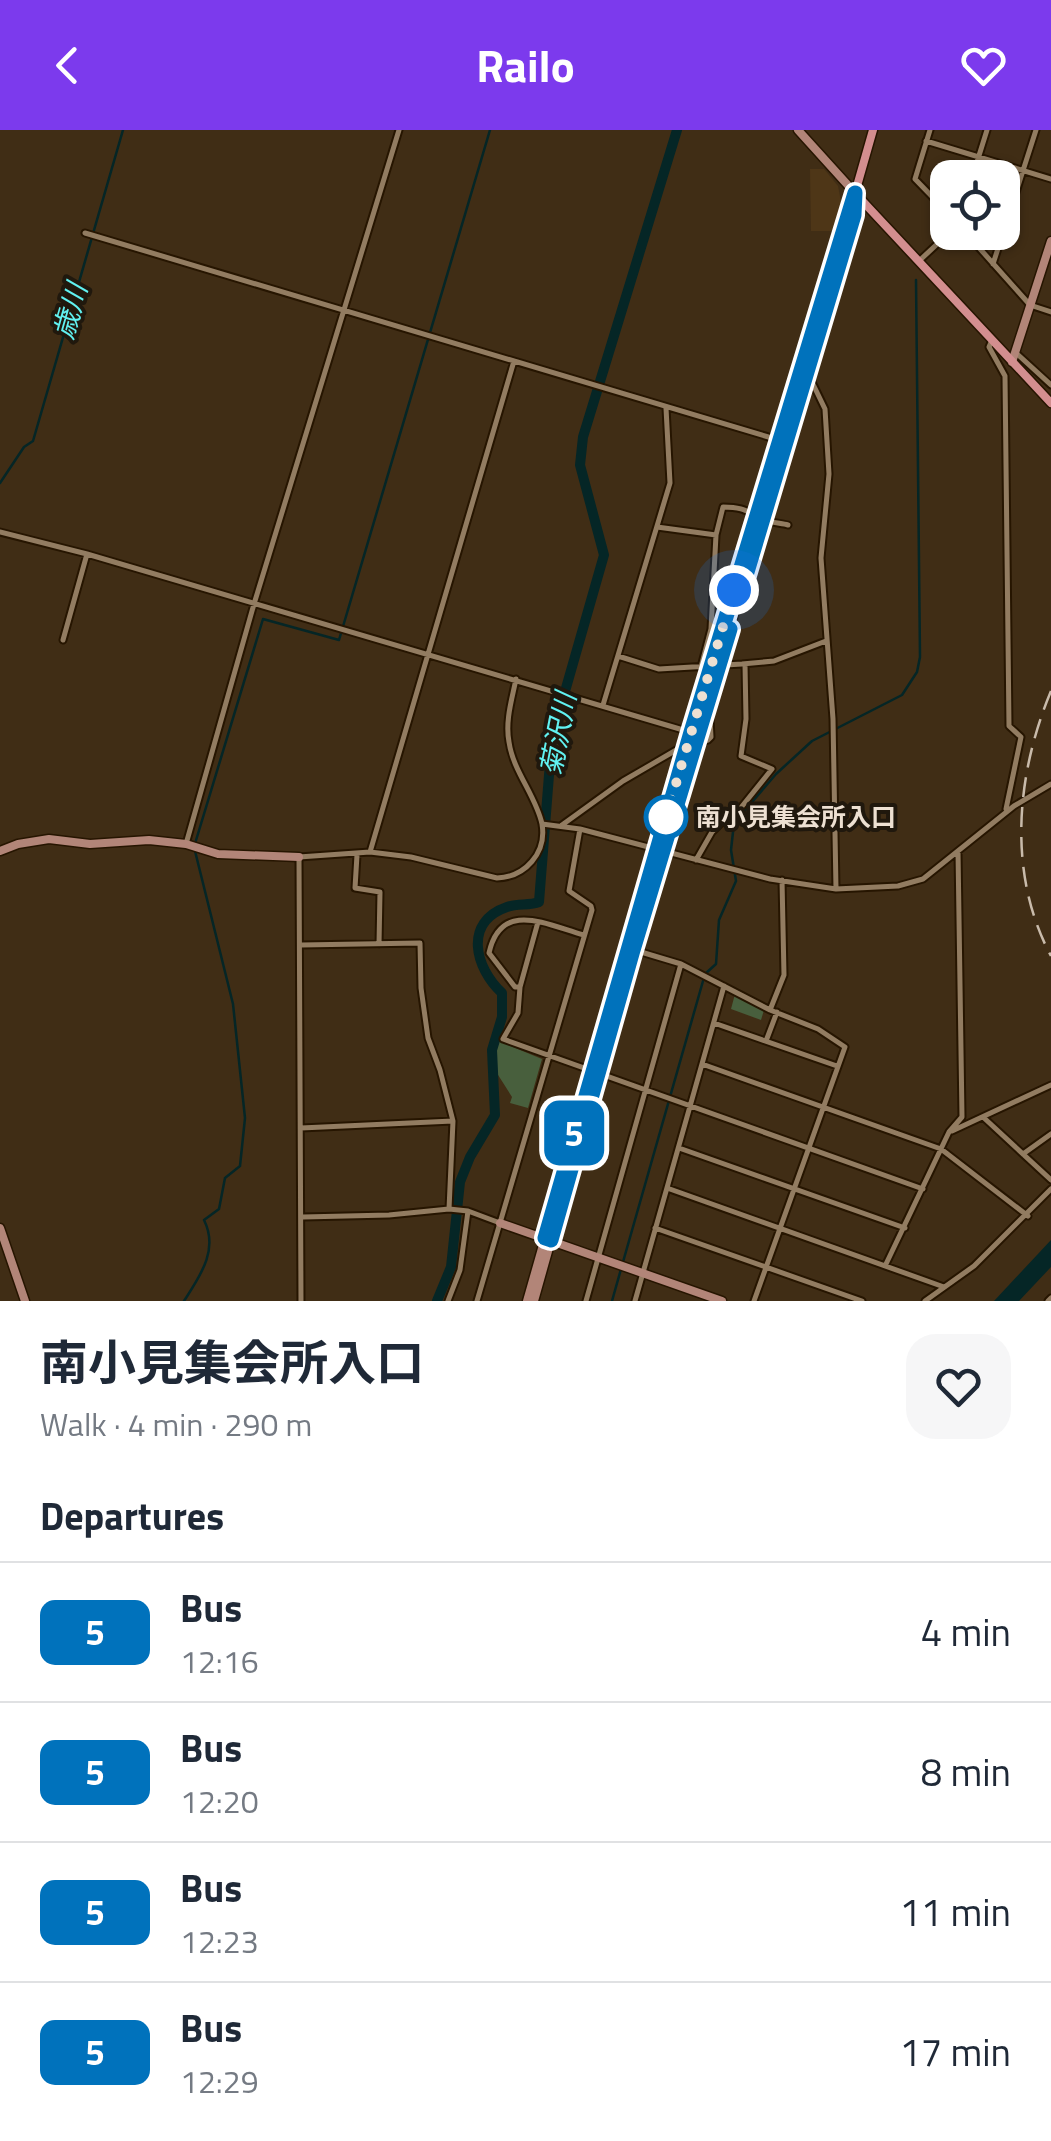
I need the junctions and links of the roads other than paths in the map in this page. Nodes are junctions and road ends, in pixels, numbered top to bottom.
1 (398, 130) edge
2 (798, 130) edge
3 (873, 130) edge
4 (930, 130) edge
5 (986, 130) edge
6 (1036, 130) edge
7 (926, 141) junction
8 (978, 156) junction
9 (977, 160) edge
10 (1022, 170) junction
11 (1051, 180) edge
12 (855, 193) junction
13 (930, 193) edge
14 (85, 233) dead end
15 (1051, 241) edge
16 (931, 250) edge
17 (981, 250) edge
18 (918, 262) junction
19 (993, 264) junction
20 (1030, 305) junction
21 (344, 310) junction
22 (1051, 312) edge
23 (992, 340) junction
24 (1014, 357) junction
25 (514, 360) junction
26 (802, 376) junction
27 (1051, 384) edge
28 (1051, 403) edge
29 (666, 408) junction
30 (782, 441) junction
31 (760, 516) junction
32 (788, 526) dead end
33 (657, 528) junction
34 (0, 532) edge
35 (716, 535) junction
36 (87, 554) junction
37 (254, 604) junction
38 (63, 640) dead end
39 (826, 641) junction
40 (427, 654) junction
41 (618, 656) junction
42 (744, 664) junction
43 (710, 666) junction
44 (516, 678) junction
45 (602, 706) junction
46 (710, 718) dead end
47 (694, 734) junction
48 (690, 747) junction
49 (1051, 784) edge
50 (1006, 813) junction
51 (542, 824) junction
52 (560, 826) junction
53 (580, 829) junction
54 (186, 844) junction
55 (660, 850) junction
56 (0, 851) edge
57 (958, 851) junction
58 (370, 852) junction
59 (357, 854) junction
60 (299, 856) junction
61 (696, 860) junction
62 (782, 880) junction
63 (836, 889) junction
64 (538, 922) junction
65 (584, 935) junction
66 (379, 944) junction
67 (301, 945) junction
68 (630, 949) junction
69 (681, 964) junction
70 (724, 986) junction
71 (520, 987) junction
72 (773, 1011) junction
73 (714, 1023) junction
74 (766, 1041) junction
75 (548, 1056) junction
76 (702, 1064) junction
77 (837, 1066) junction
78 (596, 1072) junction
79 (1051, 1085) edge
80 (646, 1090) junction
81 (690, 1106) junction
82 (822, 1106) junction
83 (983, 1116) junction
84 (452, 1121) junction
85 (302, 1128) junction
86 (950, 1132) junction
87 (1051, 1134) edge
88 (808, 1147) junction
89 (679, 1148) junction
90 (942, 1149) junction
91 (1023, 1154) junction
92 (1051, 1180) edge
93 (667, 1188) junction
94 (794, 1188) junction
95 (923, 1189) junction
96 (1051, 1189) edge
97 (449, 1209) junction
98 (468, 1211) junction
99 (1028, 1216) junction
100 (302, 1217) junction
101 (500, 1223) junction
102 (780, 1227) junction
103 (0, 1228) edge
104 (655, 1228) junction
105 (905, 1228) junction
106 (548, 1239) junction
107 (598, 1257) junction
108 (886, 1264) junction
109 (766, 1267) junction
110 (643, 1273) junction
111 (944, 1287) junction
112 (24, 1301) edge
113 (302, 1301) edge
114 (448, 1301) edge
115 (477, 1301) edge
116 (530, 1301) edge
117 (586, 1301) edge
118 (635, 1301) edge
119 (722, 1301) edge
120 (754, 1301) edge
121 (862, 1301) edge
122 (925, 1301) edge

1 - 21 street
2 - 12 main road
3 - 12 main road
4 - 7 street
5 - 8 street
6 - 10 street
7 - 8 street
7 - 13 street
8 - 9 street
8 - 10 street
10 - 11 street
10 - 19 street
12 - 18 main road
12 - 26 main road
14 - 21 street
15 - 20 main road
16 - 18 street
17 - 19 street
18 - 23 main road
19 - 20 street
20 - 22 street
20 - 24 main road
21 - 25 street
21 - 37 street
23 - 24 main road
23 - 50 street
24 - 27 street
24 - 28 main road
25 - 29 street
25 - 40 street
26 - 30 main road
26 - 39 street
29 - 30 street
29 - 33 street
30 - 31 main road
31 - 32 street
31 - 35 street
31 - 43 main road
33 - 35 street
33 - 41 street
34 - 36 street
35 - 43 street
36 - 37 street
36 - 38 street
37 - 40 street
37 - 54 street
39 - 42 street
39 - 63 street
40 - 44 street
40 - 58 street
41 - 43 street
41 - 45 street
42 - 43 street
42 - 61 street
43 - 47 main road
44 - 45 street
44 - 51 street
45 - 47 street
46 - 48 street
47 - 48 main road
48 - 52 street
48 - 55 main road
49 - 50 street
50 - 57 street
51 - 52 street
51 - 58 street
52 - 53 street
53 - 55 street
53 - 65 street
54 - 56 main road
54 - 60 main road
55 - 61 street
55 - 68 main road
57 - 63 street
57 - 86 street
58 - 59 street
59 - 60 street
59 - 66 street
60 - 67 street
61 - 62 street
62 - 63 street
62 - 72 street
64 - 65 street
64 - 71 street
64 - 71 street
65 - 75 street
66 - 67 street
66 - 84 street
67 - 85 street
68 - 69 street
68 - 78 main road
69 - 70 street
69 - 80 street
70 - 72 street
70 - 73 street
71 - 75 street
72 - 74 street
72 - 77 street
73 - 74 street
73 - 76 street
74 - 77 street
75 - 78 street
75 - 101 street
76 - 81 street
76 - 82 street
77 - 82 street
78 - 80 street
78 - 106 main road
79 - 83 street
80 - 81 street
80 - 107 street
81 - 88 street
81 - 89 street
82 - 88 street
82 - 90 street
83 - 86 street
83 - 91 street
84 - 85 street
84 - 97 street
85 - 100 street
86 - 90 street
87 - 91 street
88 - 94 street
88 - 95 street
89 - 93 street
89 - 94 street
90 - 95 street
90 - 99 street
91 - 92 street
93 - 102 street
93 - 104 street
94 - 102 street
94 - 105 street
95 - 105 street
96 - 99 street
97 - 98 street
97 - 100 street
98 - 101 street
98 - 114 street
99 - 111 street
100 - 113 street
101 - 106 main road
101 - 115 street
102 - 108 street
102 - 109 street
103 - 112 main road
104 - 109 street
104 - 110 street
105 - 108 street
106 - 107 main road
106 - 116 main road
107 - 110 main road
107 - 117 street
108 - 111 street
109 - 120 street
109 - 121 street
110 - 118 street
110 - 119 main road
111 - 122 street

